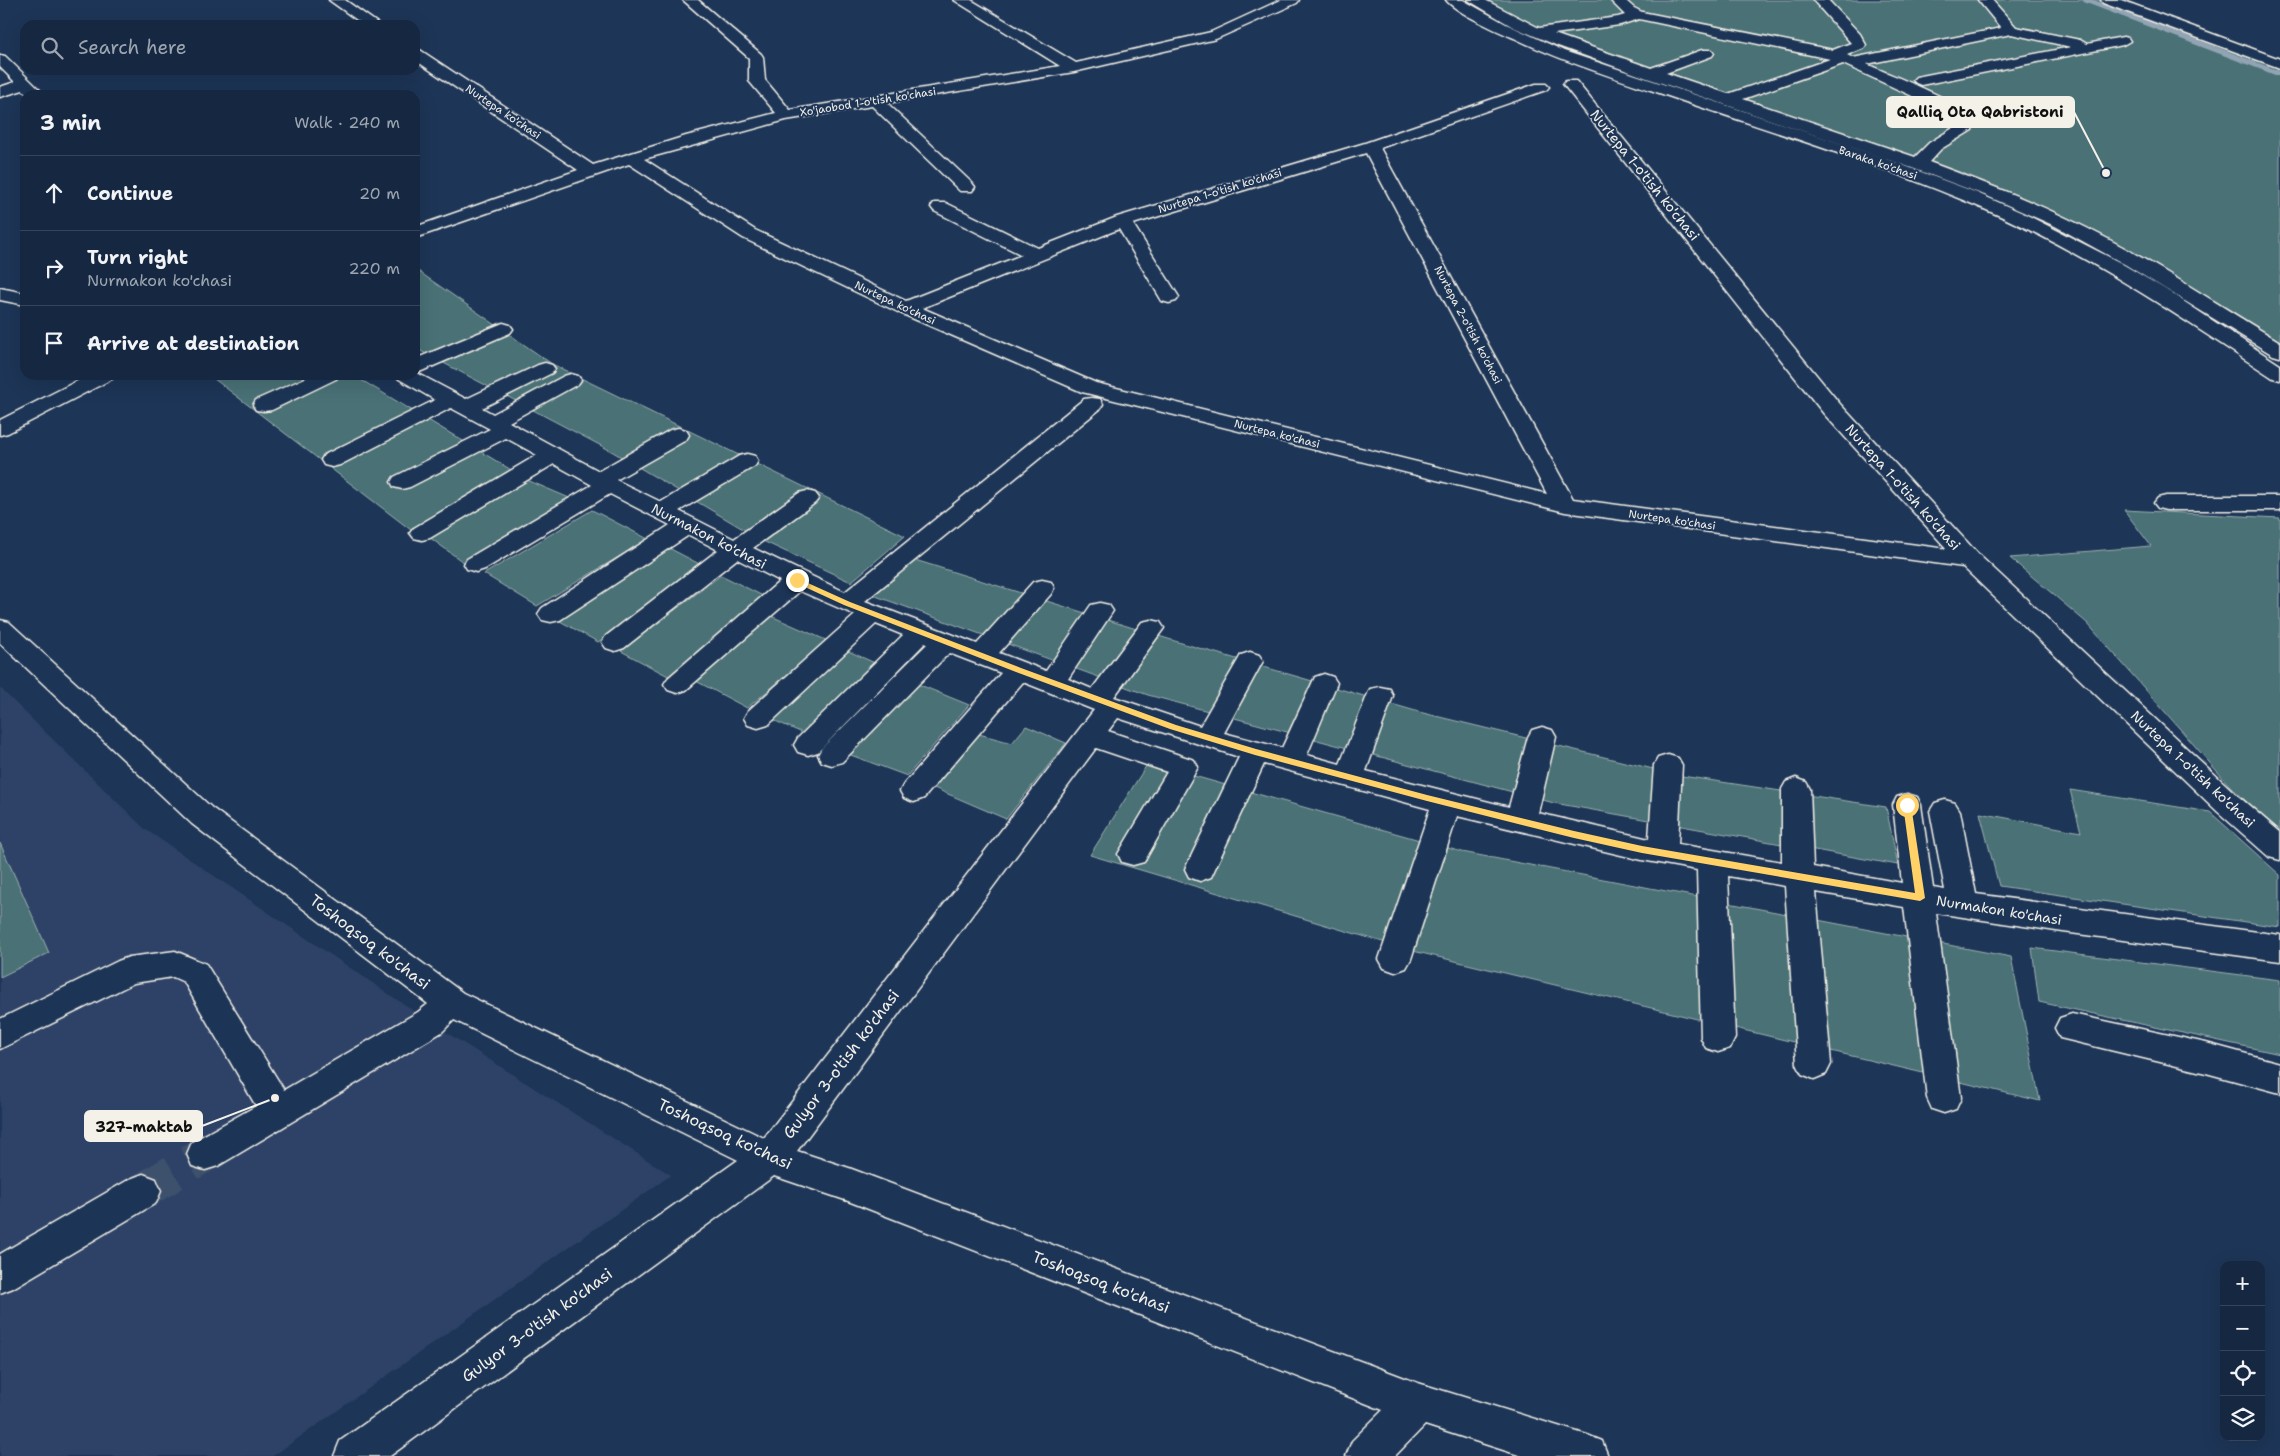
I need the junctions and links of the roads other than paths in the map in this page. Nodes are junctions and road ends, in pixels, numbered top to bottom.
1 (336, 0) edge
2 (690, 0) edge
3 (961, 0) edge
4 (1292, 0) edge
5 (1453, 0) edge
6 (1476, 0) edge
7 (1617, 0) edge
8 (1820, 0) edge
9 (1985, 0) edge
10 (2108, 0) edge
11 (2137, 1) edge
12 (1638, 15) junction
13 (366, 20) edge
14 (2011, 30) junction
15 (1536, 32) junction
16 (2123, 41) dead end
17 (2094, 47) junction
18 (1707, 53) dead end
19 (2280, 53) edge
20 (420, 56) edge
21 (0, 59) edge
22 (1844, 59) junction
23 (2280, 64) edge
24 (1074, 68) junction
25 (1649, 74) junction
26 (1921, 80) dead end
27 (1570, 84) dead end
28 (1541, 88) dead end
29 (32, 90) edge
30 (20, 91) edge
31 (0, 92) edge
32 (1726, 100) junction
33 (876, 101) junction
34 (786, 115) junction
35 (1371, 146) junction
36 (632, 159) junction
37 (1918, 164) junction
38 (591, 171) junction
39 (966, 187) dead end
40 (940, 207) dead end
41 (1123, 221) junction
42 (420, 231) edge
43 (1037, 255) junction
44 (0, 294) edge
45 (1169, 297) dead end
46 (20, 298) edge
47 (904, 308) junction
48 (503, 329) dead end
49 (2280, 351) edge
50 (420, 365) edge
51 (545, 369) dead end
52 (2280, 374) edge
53 (95, 380) edge
54 (318, 380) edge
55 (415, 380) edge
56 (571, 380) dead end
57 (458, 404) junction
58 (1092, 404) dead end
59 (264, 405) dead end
60 (498, 426) junction
61 (0, 428) edge
62 (678, 435) dead end
63 (553, 455) junction
64 (332, 460) dead end
65 (748, 461) dead end
66 (402, 482) dead end
67 (604, 483) junction
68 (807, 498) dead end
69 (2166, 503) dead end
70 (2280, 504) edge
71 (1565, 505) junction
72 (661, 512) junction
73 (687, 525) junction
74 (422, 533) dead end
75 (735, 549) junction
76 (1970, 560) junction
77 (476, 564) dead end
78 (797, 580) junction
79 (1042, 588) dead end
80 (847, 603) junction
81 (1100, 611) dead end
82 (552, 614) dead end
83 (873, 614) junction
84 (0, 628) edge
85 (1151, 628) dead end
86 (933, 637) junction
87 (615, 642) dead end
88 (981, 656) junction
89 (1250, 661) dead end
90 (1019, 670) junction
91 (1052, 683) junction
92 (1324, 683) dead end
93 (677, 684) dead end
94 (1380, 696) dead end
95 (1105, 703) junction
96 (758, 718) dead end
97 (1089, 736) junction
98 (1542, 737) dead end
99 (1207, 738) junction
100 (808, 745) dead end
101 (1255, 752) junction
102 (832, 755) dead end
103 (1291, 761) junction
104 (1668, 765) dead end
105 (1349, 777) junction
106 (1796, 789) dead end
107 (914, 791) dead end
108 (1447, 803) junction
109 (1907, 805) dead end
110 (1945, 811) dead end
111 (1522, 822) junction
112 (2280, 849) edge
113 (1663, 852) junction
114 (1133, 854) dead end
115 (1712, 861) junction
116 (1200, 869) dead end
117 (1800, 878) junction
118 (1920, 898) junction
119 (1963, 904) junction
120 (2280, 948) edge
121 (1394, 959) dead end
122 (451, 1003) junction
123 (2072, 1028) dead end
124 (0, 1035) edge
125 (1718, 1038) dead end
126 (1814, 1064) dead end
127 (2280, 1078) edge
128 (1944, 1098) dead end
129 (278, 1111) junction
130 (205, 1154) tunnel mouth
131 (770, 1158) junction
132 (143, 1191) tunnel mouth
133 (0, 1275) edge
134 (1418, 1403) junction
135 (355, 1456) edge
136 (1367, 1456) edge
137 (1587, 1456) edge

1 - 13 street
2 - 34 street, Xo'jaobod 1-o'tish ko'chasi
3 - 24 street
4 - 24 street, Xo'jaobod 1-o'tish ko'chasi
5 - 52 street, Baraka ko'chasi
6 - 15 street
7 - 12 street
8 - 22 street
9 - 14 street
10 - 23 street
11 - 19 street
12 - 15 street
12 - 22 street
14 - 17 street
14 - 22 street
15 - 25 street
16 - 17 street
17 - 26 street
18 - 25 street
20 - 38 street, Nurtepa ko'chasi
21 - 29 street
22 - 32 street
22 - 37 street
24 - 33 street, Xo'jaobod 1-o'tish ko'chasi
25 - 32 street
27 - 76 street, Nurtepa 1-o'tish ko'chasi
28 - 35 street, Nurtepa 1-o'tish ko'chasi
30 - 31 street
32 - 37 street
33 - 34 street, Xo'jaobod 1-o'tish ko'chasi
33 - 39 street
34 - 36 street
35 - 41 street, Nurtepa 1-o'tish ko'chasi
35 - 71 street, Nurtepa 2-o'tish ko'chasi
36 - 38 street
36 - 47 street, Nurtepa ko'chasi
37 - 49 street
38 - 42 street
40 - 43 street
41 - 43 street, Nurtepa 1-o'tish ko'chasi
41 - 45 street
43 - 47 street, Nurtepa 1-o'tish ko'chasi
44 - 46 street
47 - 71 street, Nurtepa ko'chasi
48 - 50 street
51 - 57 street
53 - 61 street
54 - 59 street
55 - 57 street, Nurmakon ko'chasi
56 - 60 street
57 - 60 street, Nurmakon ko'chasi
57 - 64 street
58 - 80 street
60 - 63 street, Nurmakon ko'chasi
60 - 66 street
62 - 67 street
63 - 67 street, Nurmakon ko'chasi
63 - 74 street
65 - 72 street
67 - 72 street, Nurmakon ko'chasi
67 - 77 street
68 - 75 street
69 - 70 street
71 - 76 street, Nurtepa ko'chasi
72 - 73 street, Nurmakon ko'chasi
73 - 75 street, Nurmakon ko'chasi
73 - 82 street
75 - 78 street, Nurmakon ko'chasi
75 - 87 street
76 - 112 street, Nurtepa 1-o'tish ko'chasi
78 - 80 street, Nurmakon ko'chasi
78 - 93 street
79 - 88 street
80 - 83 street, Nurmakon ko'chasi
81 - 91 street
83 - 86 street, Nurmakon ko'chasi
83 - 96 street
84 - 122 street, Toshoqsoq ko'chasi
85 - 95 street, Gulyor 3-o'tish ko'chasi
86 - 88 street, Nurmakon ko'chasi
86 - 100 street
86 - 102 street
88 - 90 street, Nurmakon ko'chasi
89 - 99 street
90 - 91 street, Nurmakon ko'chasi
90 - 107 street
91 - 95 street, Nurmakon ko'chasi
92 - 103 street
94 - 105 street
95 - 97 street, Gulyor 3-o'tish ko'chasi
95 - 99 street, Nurmakon ko'chasi
97 - 114 street
97 - 131 street, Gulyor 3-o'tish ko'chasi
98 - 111 street
99 - 101 street, Nurmakon ko'chasi
101 - 103 street, Nurmakon ko'chasi
101 - 116 street
103 - 105 street, Nurmakon ko'chasi
104 - 113 street
105 - 108 street, Nurmakon ko'chasi
106 - 117 street
108 - 111 street, Nurmakon ko'chasi
108 - 121 street
109 - 118 street
110 - 119 street
111 - 113 street, Nurmakon ko'chasi
113 - 115 street, Nurmakon ko'chasi
115 - 117 street, Nurmakon ko'chasi
115 - 125 street
117 - 118 street, Nurmakon ko'chasi
117 - 126 street
118 - 119 street, Nurmakon ko'chasi
118 - 128 street
119 - 120 street, Nurmakon ko'chasi
122 - 129 street
122 - 131 street, Toshoqsoq ko'chasi
123 - 127 street
124 - 129 street
129 - 130 street
131 - 134 street, Toshoqsoq ko'chasi
131 - 135 street, Gulyor 3-o'tish ko'chasi
132 - 133 street
134 - 136 street
134 - 137 street, Toshoqsoq ko'chasi

